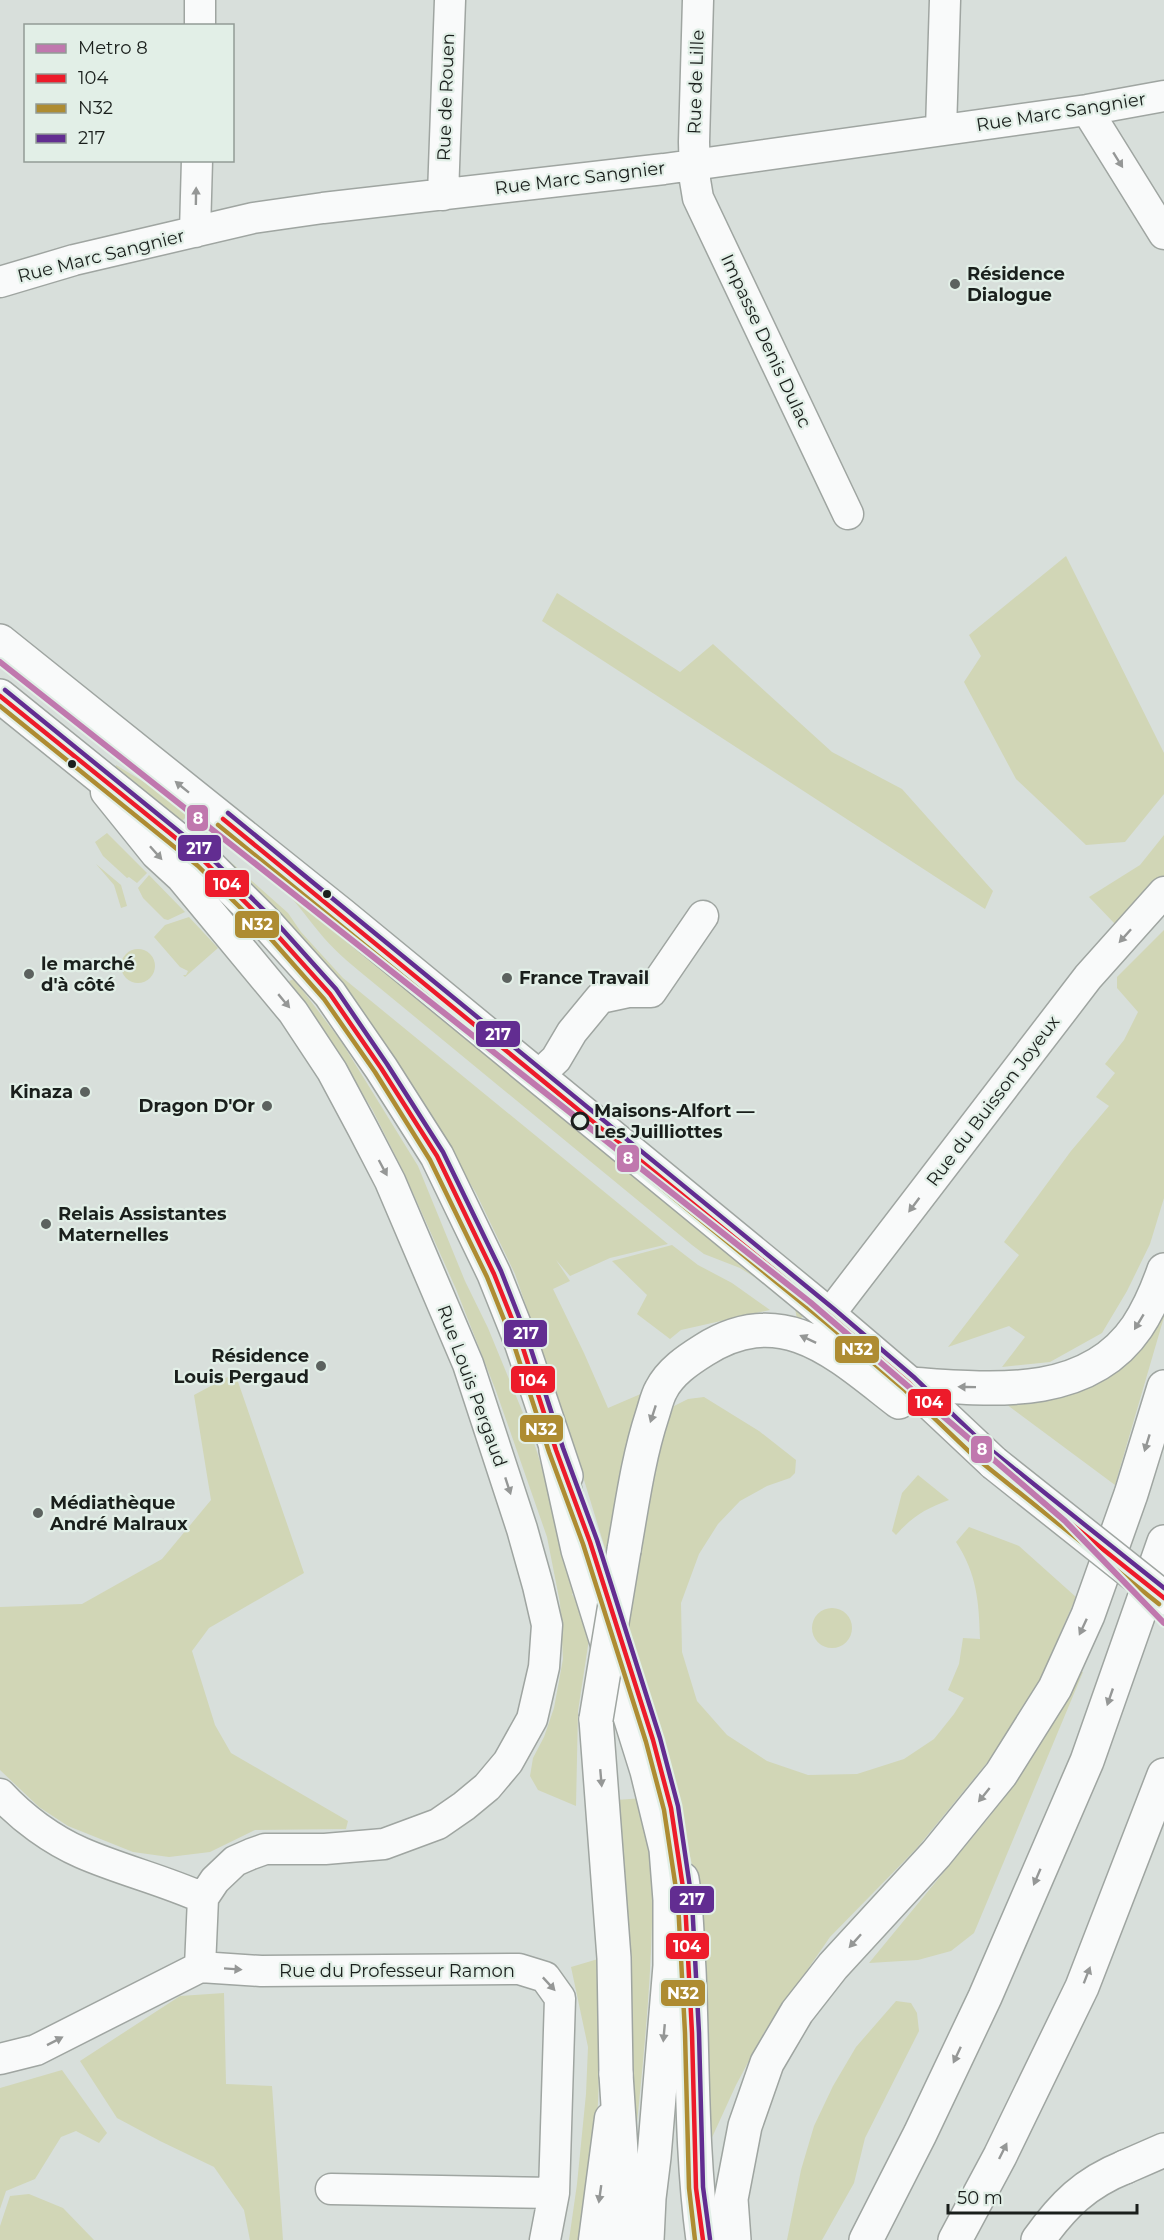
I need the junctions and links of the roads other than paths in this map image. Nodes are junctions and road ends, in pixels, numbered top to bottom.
1 (200, 0) edge
2 (450, 0) edge
3 (698, 0) edge
4 (945, 0) edge
5 (200, 24) edge
6 (1164, 96) edge
7 (1087, 110) junction
8 (940, 130) junction
9 (197, 162) edge
10 (694, 164) junction
11 (443, 195) junction
12 (195, 232) junction
13 (1164, 234) edge
14 (0, 282) edge
15 (848, 514) dead end
16 (3, 651) edge
17 (0, 696) edge
18 (80, 759) junction
19 (1164, 892) edge
20 (703, 916) dead end
21 (538, 1076) junction
22 (1164, 1270) edge
23 (829, 1316) junction
24 (910, 1384) junction
25 (1164, 1387) edge
26 (556, 1450) junction
27 (987, 1458) junction
28 (1164, 1542) edge
29 (1164, 1598) edge
30 (1164, 1774) edge
31 (0, 1794) edge
32 (203, 1898) junction
33 (200, 1967) junction
34 (0, 2059) edge
35 (616, 2074) junction
36 (1164, 2150) edge
37 (331, 2189) dead end
38 (554, 2193) junction
39 (545, 2240) edge
40 (594, 2240) edge
41 (623, 2240) edge
42 (647, 2240) edge
43 (703, 2240) edge
44 (734, 2240) edge
45 (866, 2240) edge
46 (955, 2240) edge
47 (1038, 2240) edge

1 - 5 street
2 - 11 street, Rue de Rouen
3 - 10 street, Rue de Lille
4 - 8 street
6 - 7 street, Rue Marc Sangnier
7 - 8 street, Rue Marc Sangnier
7 -> 13 street
8 - 10 street, Rue Marc Sangnier
12 -> 9 street
10 - 11 street, Rue Marc Sangnier
10 - 15 street, Impasse Denis Dulac
11 - 12 street, Rue Marc Sangnier
12 - 14 street, Rue Marc Sangnier
21 -> 16 main road
17 - 18 main road
18 - 26 main road
18 -> 32 street, Rue Louis Pergaud
19 -> 23 street, Rue du Buisson Joyeux
20 - 21 street
21 - 23 main road
22 -> 24 main road
23 - 24 main road
24 - 27 main road
25 -> 44 main road
26 -> 42 main road
26 - 43 main road
27 - 29 main road, bridge
27 -> 35 main road, bridge
28 -> 45 main road
46 -> 30 main road
31 - 32 street
32 - 33 street
34 -> 33 street
33 -> 38 street, Rue du Professeur Ramon
35 -> 40 street
35 - 41 main road
36 - 47 main road
37 - 38 street
38 - 39 street, Rue du Professeur Ramon

